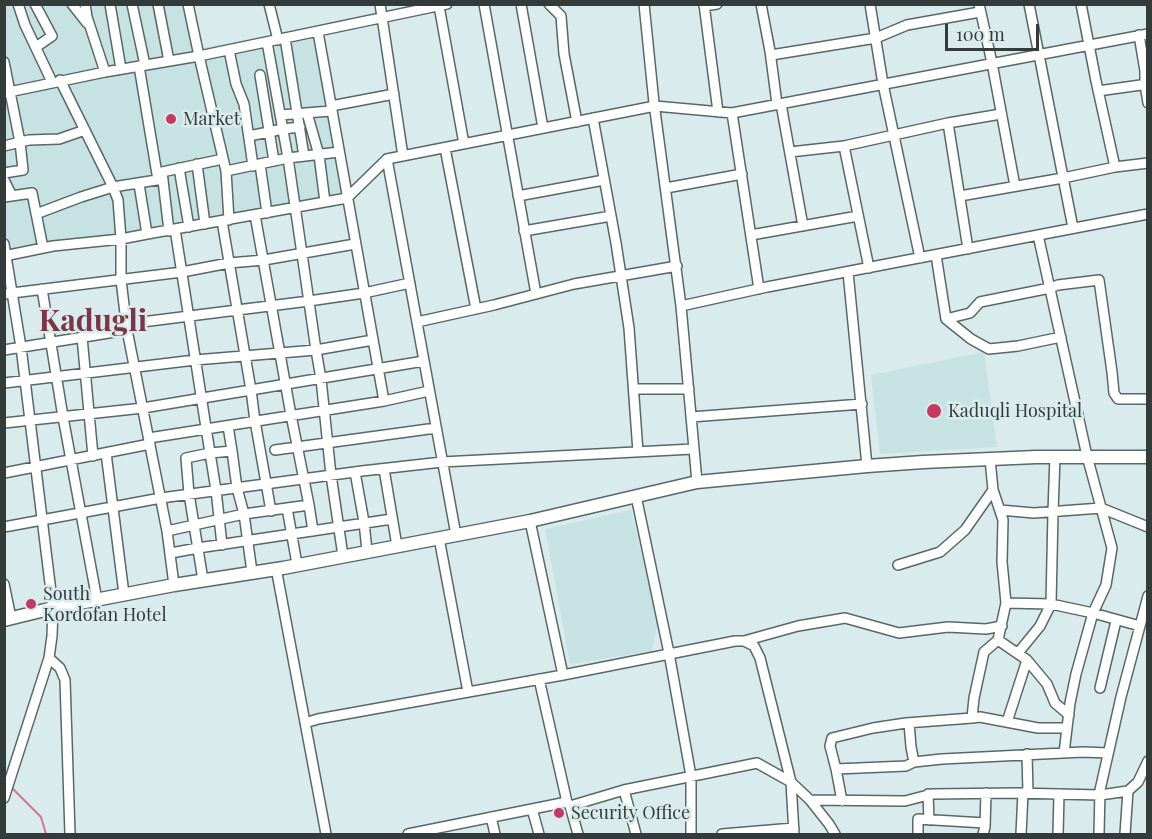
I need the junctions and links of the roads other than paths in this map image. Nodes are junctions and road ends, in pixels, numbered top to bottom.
1 (18, 4) edge
2 (35, 4) edge
3 (72, 4) edge
4 (85, 4) edge
5 (110, 4) edge
6 (132, 4) edge
7 (158, 4) edge
8 (188, 4) edge
9 (269, 4) edge
10 (380, 4) edge
11 (484, 4) edge
12 (521, 4) edge
13 (549, 4) edge
14 (644, 4) edge
15 (717, 4) edge
16 (761, 4) edge
17 (870, 4) edge
18 (1029, 4) edge
19 (1081, 4) edge
20 (443, 5) edge
21 (704, 5) edge
22 (979, 8) edge
23 (382, 18) junction
24 (91, 28) junction
25 (318, 32) junction
26 (1143, 35) edge
27 (876, 38) junction
28 (281, 39) junction
29 (267, 42) junction
30 (1089, 44) junction
31 (36, 47) junction
32 (230, 50) junction
33 (1040, 54) junction
34 (771, 55) junction
35 (199, 56) junction
36 (169, 61) junction
37 (4, 62) edge
38 (992, 63) junction
39 (142, 65) junction
40 (121, 69) junction
41 (105, 72) junction
42 (261, 75) dead end
43 (56, 81) junction
44 (883, 84) junction
45 (1146, 84) edge
46 (1098, 91) junction
47 (7, 92) edge
48 (394, 94) junction
49 (1148, 103) edge
50 (779, 104) junction
51 (655, 106) junction
52 (331, 109) junction
53 (718, 112) junction
54 (302, 113) junction
55 (732, 113) junction
56 (1000, 114) junction
57 (280, 115) junction
58 (592, 118) junction
59 (577, 122) junction
60 (948, 123) junction
61 (300, 128) junction
62 (543, 128) junction
63 (283, 129) junction
64 (85, 130) junction
65 (270, 132) junction
66 (507, 135) junction
67 (249, 136) junction
68 (894, 136) junction
69 (20, 142) junction
70 (464, 144) junction
71 (4, 146) edge
72 (844, 146) junction
73 (445, 148) junction
74 (339, 152) junction
75 (790, 152) junction
76 (319, 154) junction
77 (304, 156) junction
78 (403, 156) junction
79 (288, 158) junction
80 (223, 159) junction
81 (387, 159) junction
82 (274, 161) junction
83 (1148, 163) edge
84 (197, 164) junction
85 (256, 165) junction
86 (1115, 167) junction
87 (179, 168) junction
88 (226, 171) junction
89 (4, 173) edge
90 (741, 174) junction
91 (1063, 178) junction
92 (4, 180) edge
93 (161, 180) junction
94 (604, 180) junction
95 (139, 184) junction
96 (1015, 186) junction
97 (113, 187) junction
98 (666, 188) junction
99 (8, 196) edge
100 (518, 196) junction
101 (960, 196) junction
102 (347, 198) junction
103 (325, 202) junction
104 (294, 208) junction
105 (267, 213) junction
106 (36, 214) junction
107 (1148, 214) edge
108 (255, 215) junction
109 (611, 216) junction
110 (858, 216) junction
111 (226, 221) junction
112 (205, 224) junction
113 (802, 226) junction
114 (189, 227) junction
115 (1073, 228) junction
116 (172, 230) junction
117 (524, 231) junction
118 (147, 234) junction
119 (751, 235) junction
120 (1038, 235) junction
121 (121, 239) junction
122 (4, 244) edge
123 (355, 244) junction
124 (43, 248) junction
125 (968, 249) junction
126 (302, 254) junction
127 (936, 255) junction
128 (5, 256) edge
129 (920, 258) junction
130 (264, 260) junction
131 (229, 263) junction
132 (676, 266) junction
133 (869, 268) junction
134 (182, 272) junction
135 (848, 272) junction
136 (620, 276) junction
137 (122, 280) junction
138 (410, 283) junction
139 (1050, 288) junction
140 (42, 289) junction
141 (759, 289) junction
142 (8, 293) edge
143 (364, 293) junction
144 (536, 294) junction
145 (309, 301) junction
146 (272, 306) junction
147 (681, 306) junction
148 (237, 309) junction
149 (476, 309) junction
150 (189, 317) junction
151 (946, 319) junction
152 (417, 322) junction
153 (127, 327) junction
154 (82, 337) junction
155 (1061, 337) junction
156 (373, 340) junction
157 (51, 342) junction
158 (21, 347) junction
159 (4, 350) edge
160 (316, 350) junction
161 (280, 352) junction
162 (245, 355) junction
163 (195, 360) junction
164 (424, 361) junction
165 (135, 368) junction
166 (378, 369) junction
167 (86, 373) junction
168 (57, 377) junction
169 (321, 379) junction
170 (25, 380) junction
171 (4, 382) edge
172 (286, 384) junction
173 (634, 389) junction
174 (689, 389) junction
175 (251, 390) junction
176 (429, 391) junction
177 (201, 399) junction
178 (1148, 399) edge
179 (384, 401) junction
180 (862, 404) junction
181 (143, 408) junction
182 (324, 410) junction
183 (89, 414) junction
184 (291, 415) junction
185 (63, 417) junction
186 (691, 417) junction
187 (30, 420) junction
188 (255, 421) junction
189 (4, 423) edge
190 (228, 426) junction
191 (436, 428) junction
192 (206, 429) junction
193 (150, 441) junction
194 (329, 442) junction
195 (298, 446) junction
196 (693, 449) junction
197 (275, 450) dead end
198 (232, 451) junction
199 (638, 452) junction
200 (106, 453) junction
201 (210, 453) junction
202 (93, 456) junction
203 (1055, 456) junction
204 (1087, 456) junction
205 (1148, 457) edge
206 (990, 459) junction
207 (72, 460) junction
208 (442, 462) junction
209 (867, 466) junction
210 (36, 467) junction
211 (384, 469) junction
212 (355, 472) junction
213 (4, 473) edge
214 (331, 475) junction
215 (304, 479) junction
216 (697, 482) junction
217 (267, 484) junction
218 (237, 488) junction
219 (216, 490) junction
220 (993, 490) junction
221 (189, 494) junction
222 (636, 496) junction
223 (161, 498) junction
224 (309, 505) junction
225 (112, 507) junction
226 (286, 508) junction
227 (1101, 508) junction
228 (1000, 510) junction
229 (271, 511) junction
230 (81, 512) junction
231 (1053, 512) junction
232 (244, 514) junction
233 (220, 519) junction
234 (392, 519) junction
235 (42, 520) junction
236 (530, 521) junction
237 (364, 522) junction
238 (194, 526) junction
239 (339, 526) junction
240 (4, 527) edge
241 (1148, 527) edge
242 (167, 531) junction
243 (313, 531) junction
244 (291, 534) junction
245 (456, 535) junction
246 (440, 538) junction
247 (247, 541) junction
248 (222, 545) junction
249 (397, 546) junction
250 (198, 548) junction
251 (367, 551) junction
252 (171, 553) junction
253 (343, 556) junction
254 (297, 564) junction
255 (898, 565) dead end
256 (276, 568) junction
257 (252, 572) junction
258 (203, 580) junction
259 (4, 584) edge
260 (174, 585) junction
261 (124, 594) junction
262 (1148, 596) edge
263 (97, 600) junction
264 (1006, 603) junction
265 (1051, 604) junction
266 (53, 608) junction
267 (1093, 613) junction
268 (8, 619) edge
269 (1116, 621) junction
270 (1002, 626) junction
271 (1140, 626) junction
272 (998, 640) junction
273 (744, 641) junction
274 (669, 653) junction
275 (1018, 653) junction
276 (49, 658) junction
277 (1027, 660) junction
278 (563, 675) junction
279 (539, 679) junction
280 (1100, 688) dead end
281 (468, 692) junction
282 (1069, 715) junction
283 (972, 718) junction
284 (1007, 722) junction
285 (305, 723) junction
286 (909, 723) junction
287 (1067, 728) junction
288 (1064, 753) junction
289 (1108, 753) junction
290 (1027, 754) junction
291 (914, 762) junction
292 (1148, 762) edge
293 (836, 769) junction
294 (691, 776) junction
295 (790, 782) junction
296 (624, 790) junction
297 (1128, 791) junction
298 (986, 793) junction
299 (1026, 793) junction
300 (928, 794) junction
301 (1059, 794) junction
302 (1100, 795) junction
303 (4, 798) edge
304 (810, 800) junction
305 (842, 801) junction
306 (568, 804) junction
307 (532, 809) junction
308 (491, 818) junction
309 (928, 820) junction
310 (985, 823) junction
311 (449, 830) edge
312 (794, 831) edge
313 (70, 834) edge
314 (326, 834) edge
315 (408, 834) edge
316 (495, 834) edge
317 (539, 834) edge
318 (578, 834) edge
319 (636, 834) edge
320 (691, 834) edge
321 (729, 834) edge
322 (835, 834) edge
323 (918, 834) edge
324 (983, 834) edge
325 (1022, 834) edge
326 (1058, 834) edge
327 (1099, 834) edge
328 (1125, 834) edge

1 - 31 street
2 - 31 street
3 - 24 street
4 - 24 street
5 - 40 street
6 - 39 street
7 - 36 street
8 - 35 street
9 - 28 street
10 - 23 street
11 - 66 street
12 - 62 street
13 - 59 street
14 - 51 street
15 - 21 street
16 - 34 street
17 - 27 street
18 - 33 street
19 - 30 street
20 - 23 street
20 - 70 street
21 - 53 street
22 - 27 street
22 - 38 street
23 - 25 street
23 - 48 street
24 - 41 street
25 - 28 street
25 - 52 street
26 - 30 street
26 - 45 street
27 - 34 street
27 - 44 street
28 - 29 street
28 - 54 street
29 - 32 street
29 - 57 street
30 - 33 street
30 - 46 street
31 - 43 street
32 - 35 street
32 - 67 street
33 - 38 street
33 - 91 street
34 - 50 street
35 - 36 street
35 - 80 street
36 - 39 street
37 - 47 street
38 - 44 street
38 - 56 street
39 - 40 street
39 - 93 street
40 - 41 street
41 - 43 street
42 - 65 street
43 - 47 street
43 - 64 street
44 - 50 street
44 - 68 street
45 - 46 street
45 - 49 street
46 - 86 street
47 - 69 street
48 - 52 street
48 - 78 street
50 - 55 street
50 - 75 street
51 - 53 street
51 - 58 street
51 - 98 street
52 - 54 street
52 - 74 street
53 - 55 street
54 - 57 street
54 - 61 street
54 - 76 street
55 - 90 street
56 - 60 street
56 - 96 street
57 - 63 street
58 - 59 street
58 - 94 street
59 - 62 street
60 - 68 street
60 - 101 street
61 - 63 street
61 - 77 street
62 - 66 street
63 - 65 street
63 - 79 street
64 - 69 street
64 - 97 street
65 - 67 street
65 - 82 street
66 - 70 street
66 - 100 street
67 - 85 street
68 - 72 street
68 - 129 street
69 - 71 street
69 - 89 street
70 - 73 street
72 - 75 street
72 - 110 street
73 - 78 street
73 - 149 street
74 - 76 street
74 - 102 street
75 - 113 street
76 - 77 street
76 - 103 street
77 - 79 street
78 - 81 street
79 - 82 street
79 - 104 street
80 - 84 street
80 - 88 street
81 - 102 street
81 - 138 street
82 - 85 street
83 - 86 street
84 - 87 street
84 - 112 street
85 - 88 street
85 - 105 street
86 - 91 street
87 - 93 street
87 - 114 street
88 - 111 street
90 - 98 street
90 - 119 street
91 - 96 street
91 - 115 street
92 - 99 street
93 - 95 street
93 - 116 street
94 - 100 street
94 - 109 street
95 - 97 street
95 - 118 street
96 - 101 street
97 - 106 street
97 - 121 street
98 - 132 street
99 - 106 street
100 - 117 street
101 - 125 street
102 - 103 street
102 - 123 street
103 - 104 street
104 - 105 street
104 - 126 street
105 - 108 street
106 - 124 street
107 - 115 street
108 - 111 street
108 - 130 street
109 - 117 street
109 - 136 street
110 - 113 street
110 - 133 street
111 - 112 street
111 - 131 street
112 - 114 street
113 - 119 street
114 - 116 street
115 - 120 street
116 - 118 street
116 - 134 street
117 - 144 street
118 - 121 street
119 - 141 street
120 - 125 street
120 - 139 street
121 - 124 street
121 - 137 street
122 - 128 street
123 - 126 street
123 - 143 street
124 - 128 street
125 - 127 street
126 - 130 street
126 - 145 street
127 - 129 street
127 - 151 street
128 - 142 street
129 - 133 street
130 - 131 street
130 - 146 street
131 - 134 street
131 - 148 street
132 - 136 street
132 - 147 street
133 - 135 street
134 - 137 street
134 - 150 street
135 - 141 street
135 - 180 street
136 - 144 street
136 - 173 street
137 - 140 street
137 - 153 street
138 - 143 street
138 - 152 street
139 - 151 street
139 - 155 street
139 - 178 street
140 - 142 street
140 - 157 street
141 - 147 street
142 - 158 street
143 - 145 street
143 - 156 street
144 - 149 street
145 - 146 street
145 - 160 street
146 - 148 street
146 - 161 street
147 - 174 street
148 - 150 street
148 - 162 street
149 - 152 street
150 - 153 street
150 - 163 street
151 - 155 street
152 - 164 street
153 - 154 street
153 - 165 street
154 - 157 street
154 - 167 street
155 - 204 street
156 - 160 street
156 - 166 street
157 - 158 street
157 - 168 street
158 - 159 street
158 - 170 street
160 - 161 street
160 - 169 street
161 - 162 street
161 - 172 street
162 - 163 street
162 - 175 street
163 - 165 street
163 - 177 street
164 - 166 street
164 - 176 street
165 - 167 street
165 - 181 street
166 - 169 street
166 - 179 street
167 - 168 street
167 - 183 street
168 - 170 street
168 - 185 street
169 - 172 street
169 - 182 street
170 - 171 street
170 - 187 street
172 - 175 street
172 - 184 street
173 - 174 street
173 - 199 street
174 - 186 street
175 - 177 street
175 - 188 street
176 - 179 street
176 - 191 street
177 - 181 street
177 - 192 street
179 - 182 street
180 - 186 street
180 - 209 street
181 - 183 street
181 - 193 street
182 - 184 street
182 - 194 street
183 - 185 street
183 - 202 street
184 - 188 street
184 - 195 street
185 - 187 street
185 - 207 street
186 - 196 street
187 - 189 street
187 - 210 street
188 - 190 street
188 - 217 street
190 - 192 street
190 - 198 street
191 - 194 street
191 - 208 street
192 - 193 street
192 - 201 street
193 - 200 street
193 - 223 street
194 - 195 street
194 - 214 street
195 - 197 street
195 - 215 street
196 - 199 street
196 - 216 street
198 - 201 street
198 - 218 street
199 - 208 street
200 - 202 street
200 - 225 street
201 - 219 street
201 - 221 street
202 - 207 street
203 - 204 main road
203 - 206 main road
203 - 231 street
204 - 205 main road
204 - 227 street
206 - 209 main road
206 - 220 street
207 - 210 street
207 - 230 street
208 - 211 street
208 - 245 street
209 - 216 main road
210 - 213 street
210 - 235 street
211 - 212 street
211 - 234 street
212 - 214 street
212 - 237 street
214 - 215 street
214 - 239 street
215 - 217 street
215 - 224 street
216 - 222 main road
217 - 218 street
217 - 229 street
218 - 219 street
218 - 232 street
219 - 221 street
219 - 233 street
220 - 228 street
220 - 255 street
221 - 223 street
221 - 238 street
222 - 236 main road
222 - 274 street
223 - 225 street
223 - 242 street
224 - 226 street
224 - 243 street
225 - 230 street
225 - 261 street
226 - 229 street
226 - 244 street
227 - 231 street
227 - 241 street
227 - 267 street
228 - 231 street
228 - 264 street
229 - 232 street
230 - 235 street
230 - 263 street
231 - 265 street
232 - 233 street
232 - 247 street
233 - 238 street
233 - 248 street
234 - 237 street
234 - 249 street
235 - 240 street
235 - 266 street
236 - 245 main road
236 - 278 street
237 - 239 street
237 - 251 street
238 - 242 street
238 - 250 street
239 - 243 street
239 - 253 street
242 - 252 street
243 - 244 street
244 - 247 street
244 - 254 street
245 - 246 main road
246 - 249 main road
246 - 281 street
247 - 248 street
247 - 257 street
248 - 250 street
249 - 251 main road
250 - 252 street
250 - 258 street
251 - 253 main road
252 - 260 street
253 - 254 main road
254 - 256 main road
256 - 257 main road
256 - 285 street
257 - 258 main road
258 - 260 main road
259 - 268 street
260 - 261 main road
261 - 263 main road
262 - 271 street
263 - 266 main road
264 - 265 street
264 - 270 street
265 - 267 street
265 - 275 street
266 - 268 main road
266 - 276 street
267 - 269 street
267 - 282 street
269 - 271 street
269 - 280 street
270 - 272 street
270 - 273 street
271 - 289 street
272 - 275 street
272 - 283 street
273 - 274 street
273 - 295 street
274 - 278 street
274 - 294 street
275 - 277 street
276 - 303 street
276 - 313 street
277 - 282 street
277 - 284 street
278 - 279 street
279 - 281 street
279 - 306 street
281 - 285 street
282 - 287 street
283 - 284 street
283 - 286 street
284 - 287 street
285 - 314 street
286 - 291 street
286 - 293 street
287 - 288 street
288 - 289 street
288 - 290 street
289 - 302 street
290 - 291 street
290 - 299 street
291 - 293 street
292 - 297 street
293 - 305 street
294 - 295 street
294 - 296 street
294 - 320 street
295 - 304 street
295 - 312 street
296 - 306 street
296 - 319 street
297 - 302 street
297 - 328 street
298 - 299 street
298 - 300 street
298 - 310 street
299 - 301 street
299 - 325 street
300 - 305 street
300 - 309 street
301 - 302 street
301 - 326 street
302 - 327 street
304 - 305 street
304 - 322 street
306 - 307 street
306 - 318 street
307 - 308 street
307 - 317 street
308 - 311 street
308 - 316 street
309 - 310 street
309 - 323 street
310 - 324 street
311 - 315 street
312 - 321 street

